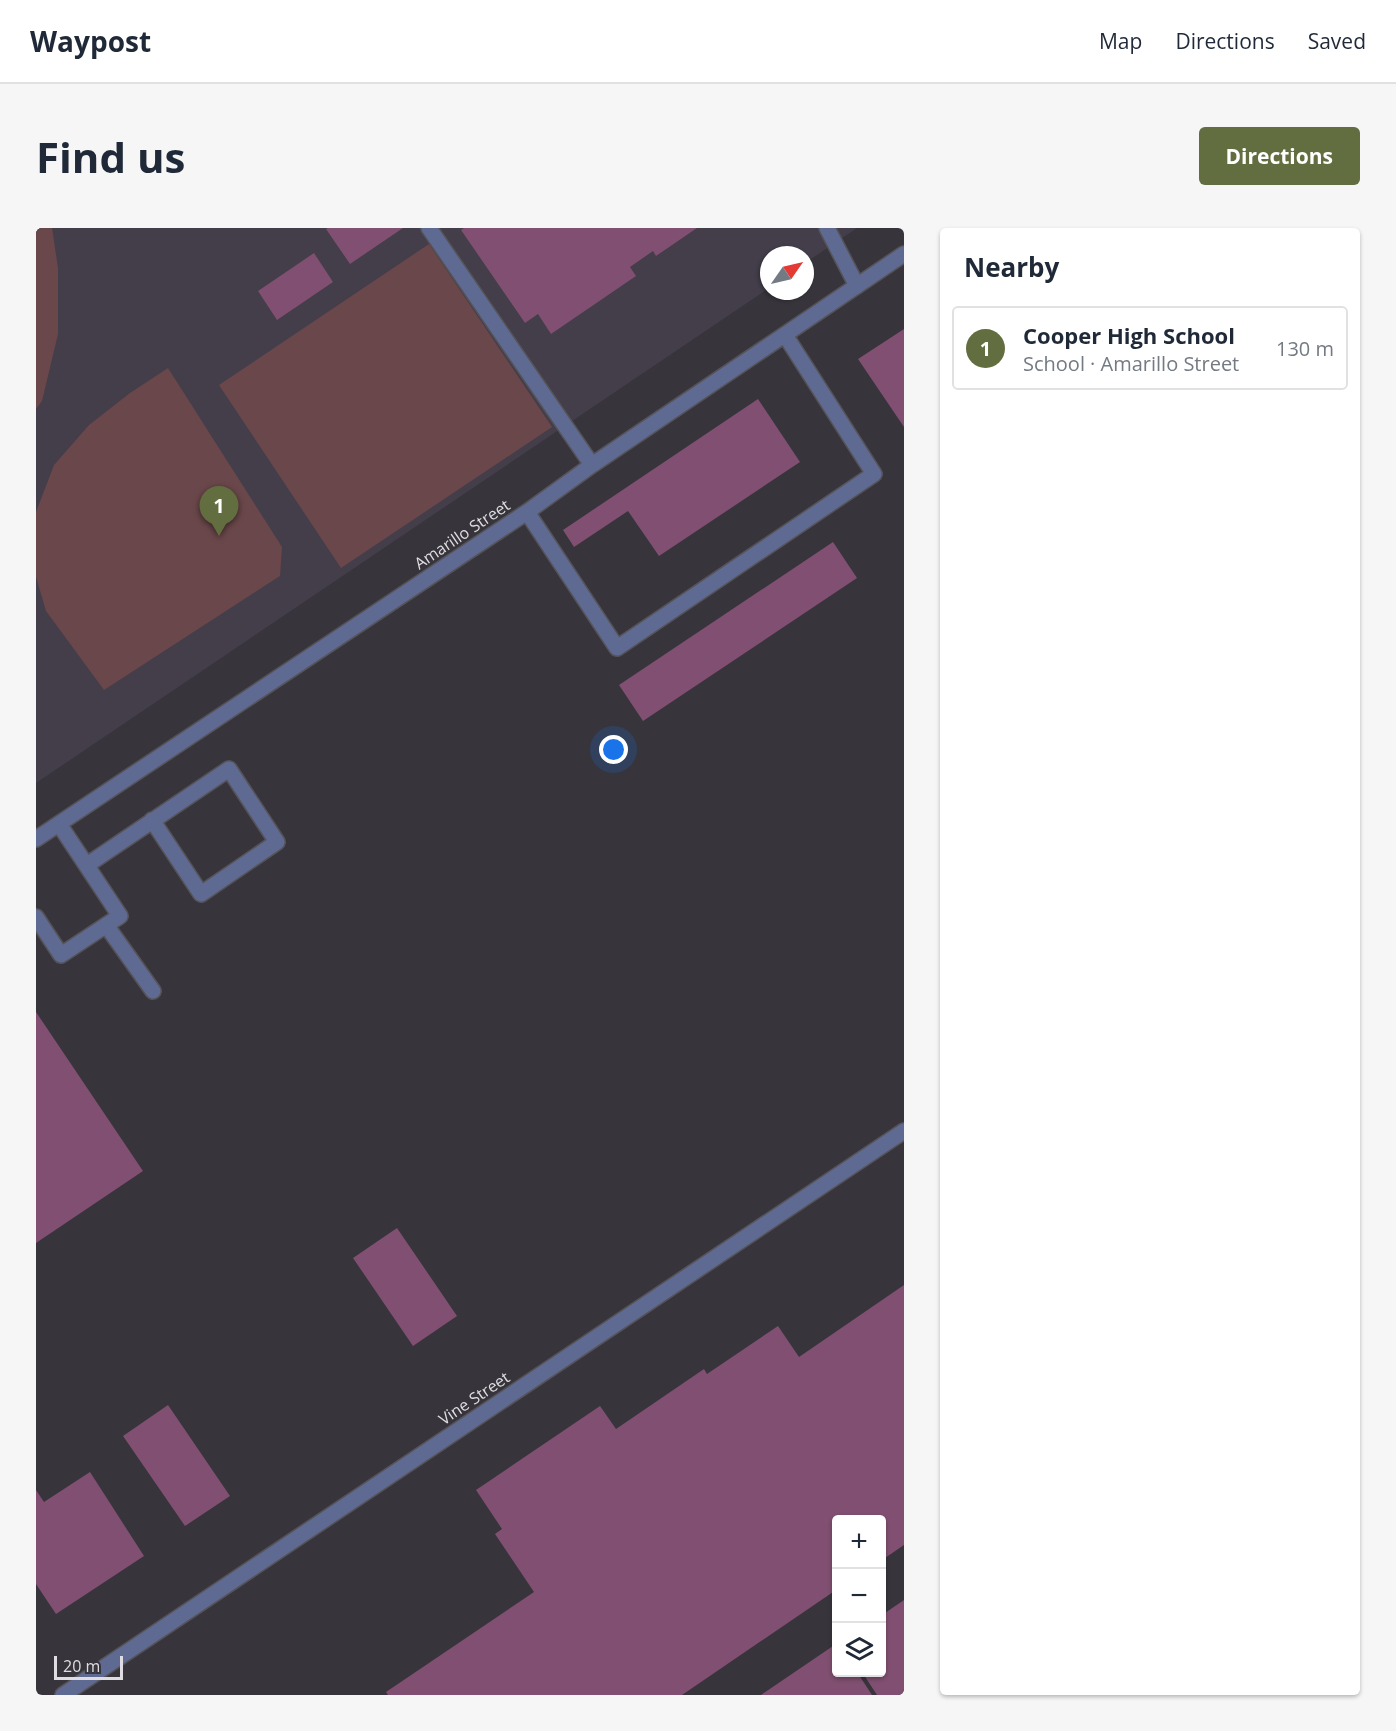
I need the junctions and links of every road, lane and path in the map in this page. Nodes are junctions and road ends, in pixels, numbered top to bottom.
1 (429, 228) edge
2 (827, 228) edge
3 (904, 254) edge
4 (857, 286) junction
5 (785, 335) junction
6 (592, 465) junction
7 (527, 512) junction
8 (152, 820) junction
9 (59, 824) junction
10 (36, 839) edge
11 (87, 865) junction
12 (36, 917) edge
13 (106, 925) junction
14 (153, 991) dead end
15 (904, 1131) edge
16 (63, 1695) edge

1 - 6 street
2 - 4 street
3 - 4 street, Amarillo Street
4 - 5 street, Amarillo Street
5 - 6 street, Amarillo Street
5 - 7 street
6 - 7 street, Amarillo Street
7 - 9 street, Amarillo Street
8 - 8 street
8 - 11 street
9 - 10 street, Amarillo Street
9 - 11 street
11 - 13 street
12 - 13 street
13 - 14 street
15 - 16 street, Vine Street

